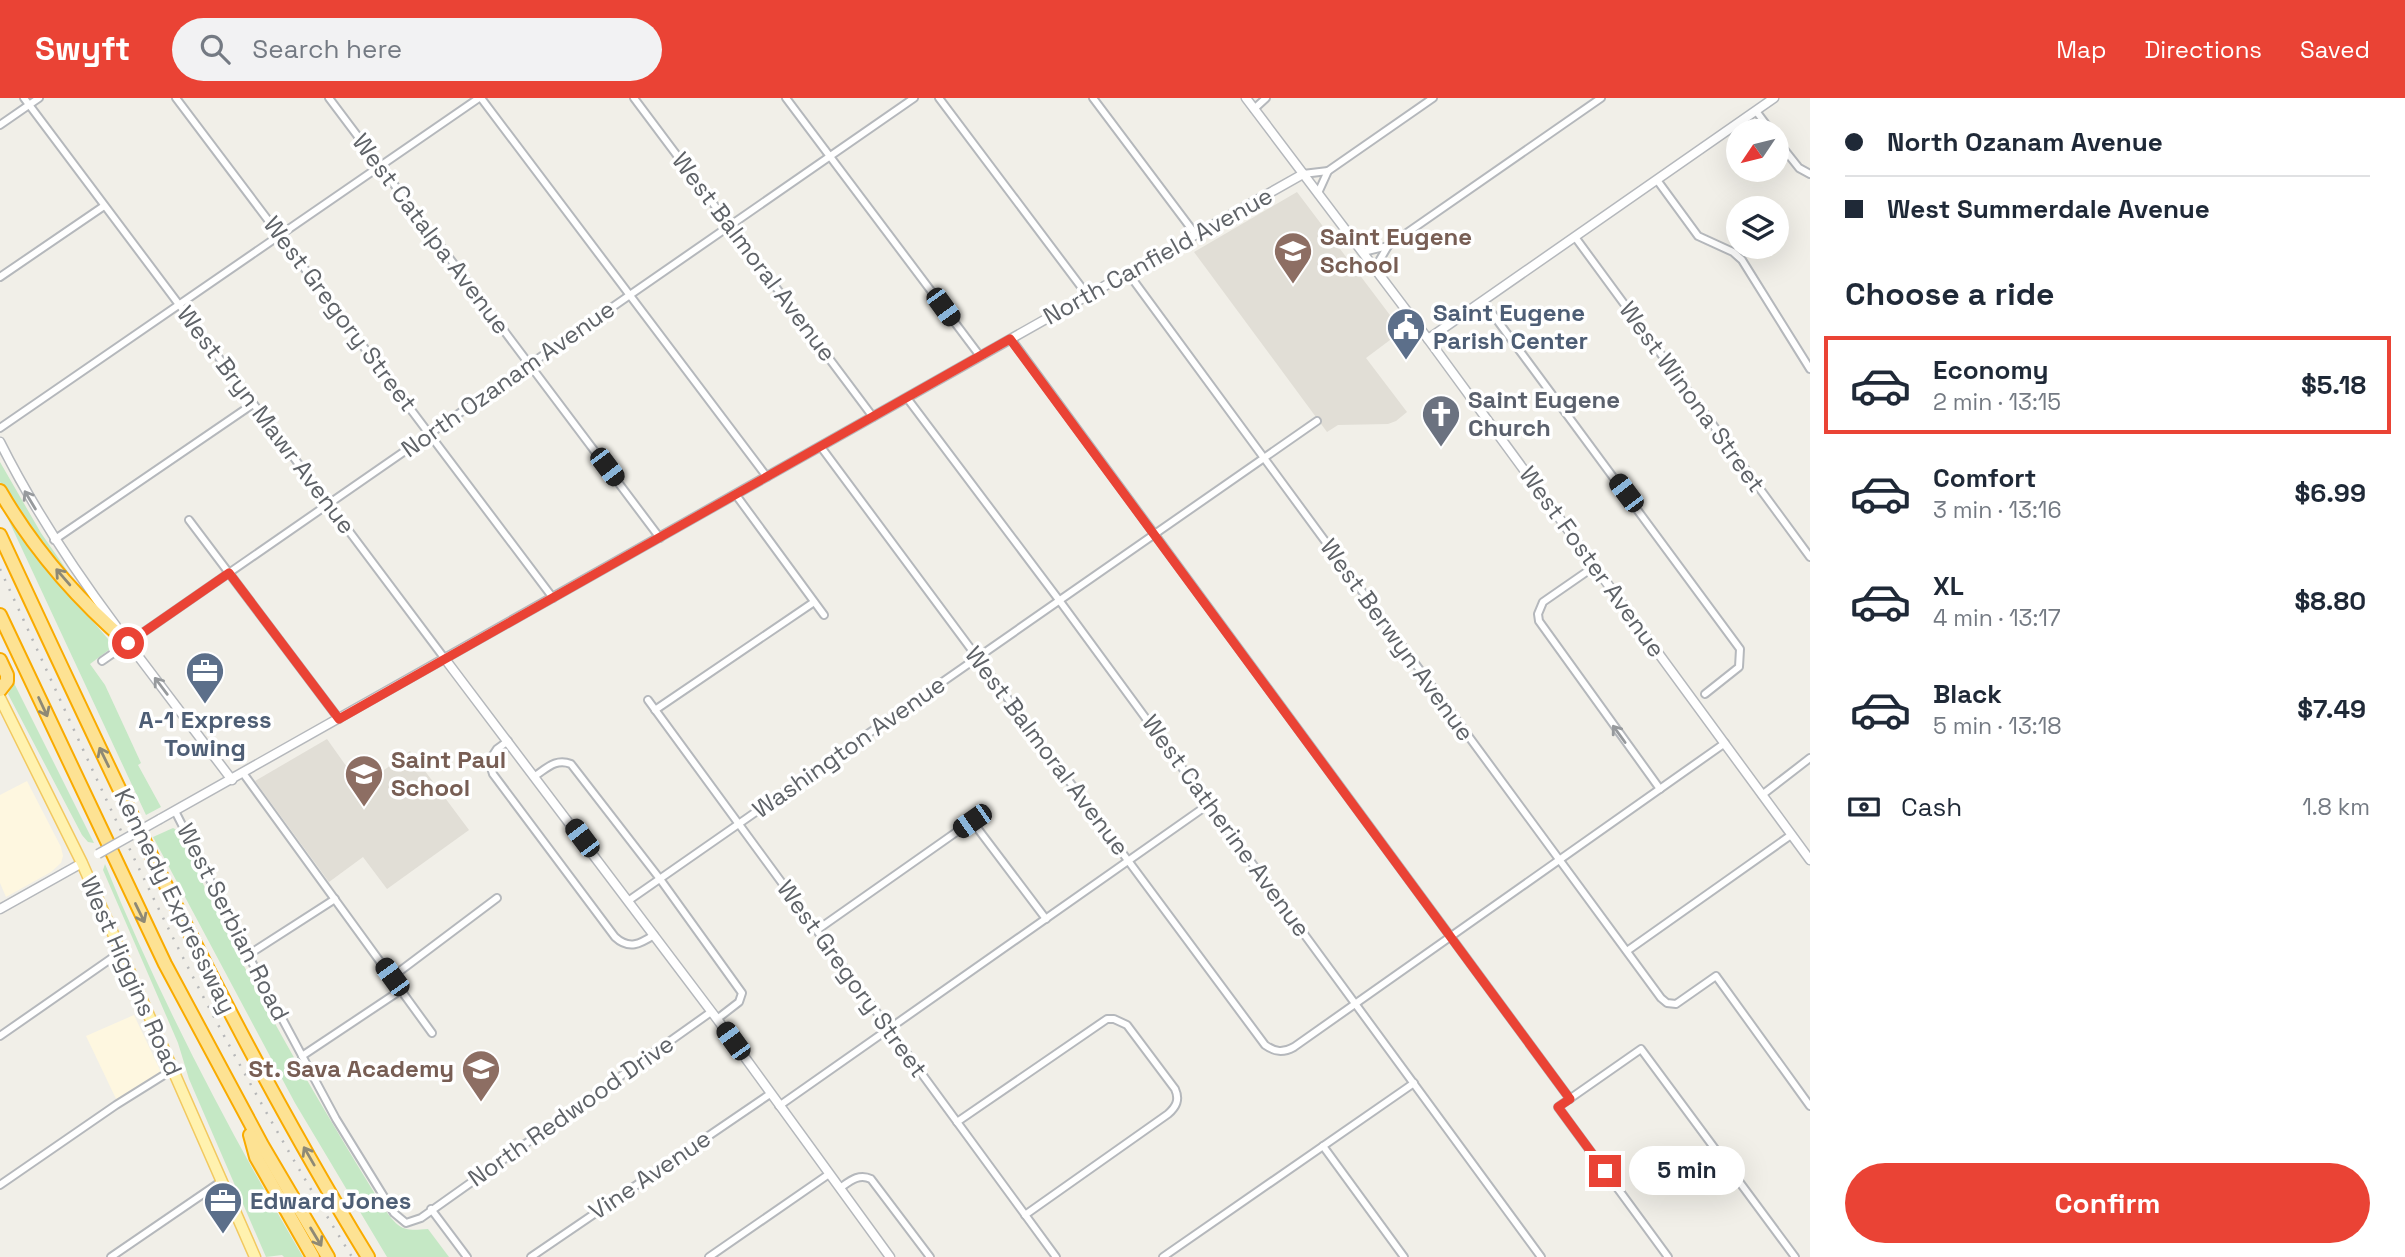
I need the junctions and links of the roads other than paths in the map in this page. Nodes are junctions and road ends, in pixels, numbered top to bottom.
1 (24, 98) edge
2 (39, 98) edge
3 (176, 98) edge
4 (329, 98) edge
5 (480, 98) edge
6 (634, 98) edge
7 (786, 98) edge
8 (914, 98) edge
9 (939, 98) edge
10 (1093, 98) edge
11 (1266, 98) edge
12 (1433, 98) edge
13 (1601, 98) edge
14 (1774, 98) edge
15 (1249, 99) edge
16 (29, 105) junction
17 (1254, 109) junction
18 (1756, 111) junction
19 (1762, 119) edge
20 (0, 125) edge
21 (1789, 155) edge
22 (830, 156) junction
23 (380, 166) junction
24 (1328, 172) junction
25 (1303, 174) junction
26 (1810, 174) edge
27 (1657, 180) junction
28 (1318, 193) junction
29 (104, 206) junction
30 (730, 226) junction
31 (1196, 234) junction
32 (279, 235) junction
33 (1574, 237) junction
34 (1388, 246) junction
35 (1363, 252) junction
36 (1375, 268) junction
37 (1128, 273) junction
38 (0, 277) edge
39 (630, 295) junction
40 (1088, 296) junction
41 (1483, 301) junction
42 (179, 305) junction
43 (1010, 339) junction
44 (1429, 339) junction
45 (980, 356) junction
46 (530, 364) junction
47 (1810, 369) edge
48 (907, 398) junction
49 (253, 404) junction
50 (873, 417) junction
51 (1317, 421) dead end
52 (0, 428) edge
53 (430, 433) junction
54 (0, 442) edge
55 (821, 447) junction
56 (1263, 458) junction
57 (767, 477) junction
58 (0, 491) edge
59 (736, 495) junction
60 (329, 504) junction
61 (189, 520) dead end
62 (1154, 534) junction
63 (0, 535) edge
64 (660, 538) junction
65 (54, 540) junction
66 (1810, 557) edge
67 (1595, 566) junction
68 (229, 573) junction
69 (553, 598) junction
70 (1059, 600) junction
71 (814, 602) junction
72 (0, 615) edge
73 (824, 615) dead end
74 (128, 643) junction
75 (977, 657) junction
76 (445, 659) junction
77 (0, 660) edge
78 (102, 661) dead end
79 (0, 690) edge
80 (1704, 694) dead end
81 (0, 698) edge
82 (648, 700) dead end
83 (655, 710) junction
84 (339, 719) junction
85 (508, 741) junction
86 (1724, 743) junction
87 (1810, 758) edge
88 (243, 773) junction
89 (535, 776) junction
90 (232, 780) junction
91 (1660, 789) junction
92 (1762, 794) junction
93 (1209, 804) junction
94 (175, 811) junction
95 (738, 824) junction
96 (1791, 835) junction
97 (98, 855) dead end
98 (1559, 860) junction
99 (1810, 860) edge
100 (1128, 861) junction
101 (82, 863) junction
102 (660, 879) junction
103 (497, 898) dead end
104 (335, 899) junction
105 (628, 901) junction
106 (1, 906) edge
107 (1046, 919) junction
108 (817, 930) junction
109 (654, 935) junction
110 (1450, 936) junction
111 (122, 951) junction
112 (1627, 951) junction
113 (248, 955) junction
114 (392, 977) junction
115 (401, 990) junction
116 (1356, 1003) junction
117 (714, 1016) junction
118 (890, 1030) junction
119 (432, 1033) dead end
120 (0, 1036) edge
121 (302, 1056) junction
122 (172, 1070) junction
123 (1413, 1083) junction
124 (771, 1094) junction
125 (1570, 1099) junction
126 (1810, 1105) edge
127 (779, 1106) junction
128 (245, 1115) junction
129 (957, 1122) junction
130 (1323, 1146) junction
131 (830, 1174) junction
132 (222, 1181) junction
133 (0, 1185) edge
134 (840, 1188) junction
135 (431, 1209) junction
136 (1025, 1214) junction
137 (888, 1256) edge
138 (111, 1257) edge
139 (255, 1257) edge
140 (313, 1257) edge
141 (328, 1257) edge
142 (368, 1257) edge
143 (467, 1257) edge
144 (531, 1257) edge
145 (709, 1257) edge
146 (930, 1257) edge
147 (1056, 1257) edge
148 (1163, 1257) edge
149 (1404, 1257) edge
150 (1541, 1257) edge
151 (1668, 1257) edge
152 (1795, 1257) edge

1 - 16 street, West Bryn Mawr Avenue
2 - 16 street
3 - 32 street, West Gregory Street
4 - 23 street, West Catalpa Avenue
5 - 23 street
5 - 39 street
6 - 30 street, West Balmoral Avenue
7 - 22 street
8 - 22 street, North Ozanam Avenue
9 - 40 street
10 - 31 street
11 - 17 street
12 - 24 street
13 - 34 street
14 - 18 street
15 - 17 street, West Foster Avenue
16 - 20 street
16 - 29 street, West Bryn Mawr Avenue
17 - 25 street, West Foster Avenue
18 - 19 street
18 - 27 street
21 - 26 street
22 - 30 street, North Ozanam Avenue
22 - 45 street
23 - 32 street
23 - 46 street, West Catalpa Avenue
24 - 25 street
24 - 28 street
25 - 28 street, West Foster Avenue
25 - 31 street, North Canfield Avenue
27 - 33 street
27 - 47 street
28 - 35 street, West Foster Avenue
29 - 38 street
29 - 42 street, West Bryn Mawr Avenue
30 - 39 street, North Ozanam Avenue
30 - 50 street, West Balmoral Avenue
31 - 37 street, North Canfield Avenue
32 - 42 street
32 - 53 street, West Gregory Street
33 - 41 street
33 - 66 street, West Winona Street
34 - 35 street
34 - 36 street
35 - 36 street, West Foster Avenue
36 - 44 street, West Foster Avenue
37 - 40 street, North Canfield Avenue
37 - 56 street, West Berwyn Avenue
39 - 46 street, North Ozanam Avenue
39 - 57 street
40 - 43 street, North Canfield Avenue
41 - 44 street
41 - 80 street
42 - 49 street, West Bryn Mawr Avenue
42 - 52 street
43 - 45 street, North Canfield Avenue
43 - 62 street
44 - 67 street, West Foster Avenue
45 - 48 street, North Canfield Avenue
46 - 53 street, North Ozanam Avenue
46 - 64 street, West Catalpa Avenue
48 - 50 street, North Canfield Avenue
48 - 70 street, West Catherine Avenue
49 - 60 street, West Bryn Mawr Avenue
49 - 65 street
50 - 55 street, North Canfield Avenue
51 - 56 street, Washington Avenue
53 - 60 street, North Ozanam Avenue
53 - 69 street, West Gregory Street
65 -> 54 street
55 - 57 street, North Canfield Avenue
55 - 75 street, West Balmoral Avenue
56 - 62 street, Washington Avenue
56 - 98 street, West Berwyn Avenue
57 - 59 street, North Canfield Avenue
74 -> 58 highway
59 - 64 street, North Canfield Avenue
59 - 71 street
60 - 68 street, North Ozanam Avenue
60 - 76 street, West Bryn Mawr Avenue
61 - 68 street
62 - 70 street, Washington Avenue
62 - 110 street
142 -> 63 highway, Kennedy Expressway
64 - 69 street, North Canfield Avenue
65 - 74 street
67 - 86 street, West Foster Avenue
91 -> 67 street
68 - 74 street, North Ozanam Avenue
68 - 84 street
69 - 76 street, North Canfield Avenue
70 - 75 street, Washington Avenue
70 - 93 street, West Catherine Avenue
71 - 73 street
71 - 83 street
72 -> 128 highway, Kennedy Expressway
74 - 78 street, North Ozanam Avenue
90 -> 74 street
75 - 95 street, Washington Avenue
75 - 100 street, West Balmoral Avenue
76 - 84 street, North Canfield Avenue
76 - 85 street, West Bryn Mawr Avenue
77 - 79 highway
81 - 101 main road, West Higgins Road
82 - 83 street, West Gregory Street
83 - 95 street, West Gregory Street
84 - 88 street, North Canfield Avenue
85 - 89 street, West Bryn Mawr Avenue
85 - 109 street
86 - 91 street
86 - 92 street, West Foster Avenue
87 - 92 street
88 - 90 street, North Canfield Avenue
88 - 104 street
89 - 102 street
89 - 105 street, West Bryn Mawr Avenue
90 - 94 street, North Canfield Avenue
91 - 98 street
92 - 96 street, West Foster Avenue
93 - 100 street
93 - 116 street, West Catherine Avenue
94 - 97 street, North Canfield Avenue, bridge
94 - 113 street, West Serbian Road
95 - 102 street, Washington Avenue
95 - 108 street, West Gregory Street
96 - 99 street, West Foster Avenue
96 - 112 street
98 - 110 street
98 - 112 street, West Berwyn Avenue
100 - 107 street
100 - 116 street, West Balmoral Avenue
101 - 106 street
101 - 111 main road, West Higgins Road
102 - 105 street, Washington Avenue
102 - 117 street
103 - 114 street
104 - 113 street
104 - 114 street
105 - 109 street, West Bryn Mawr Avenue
107 - 108 street
107 - 118 street
108 - 118 street, West Gregory Street
109 - 117 street, West Bryn Mawr Avenue
110 - 116 street
110 - 125 street
111 - 120 street
111 - 122 main road, West Higgins Road
112 - 126 street, West Berwyn Avenue
113 - 121 street, West Serbian Road
114 - 115 street
115 - 119 street
115 - 121 street
116 - 123 street, West Catherine Avenue
117 - 124 street, West Bryn Mawr Avenue
117 - 135 street, North Redwood Drive
118 - 127 street
118 - 129 street, West Gregory Street
121 - 135 street, West Serbian Road
122 - 132 main road, West Higgins Road
122 - 133 street
123 - 130 street
123 - 150 street, West Catherine Avenue
124 - 127 street, West Bryn Mawr Avenue
124 - 144 street, Vine Avenue
125 - 151 street
125 - 152 street
127 - 131 street, West Bryn Mawr Avenue
128 - 140 highway
128 -> 141 highway
129 - 136 street, West Gregory Street
129 - 136 street
130 - 148 street
130 - 149 street
131 - 134 street, West Bryn Mawr Avenue
131 - 145 street
132 - 138 street
132 - 139 main road, West Higgins Road
134 - 137 street, West Bryn Mawr Avenue
134 - 146 street
135 - 143 street
136 - 147 street, West Gregory Street

